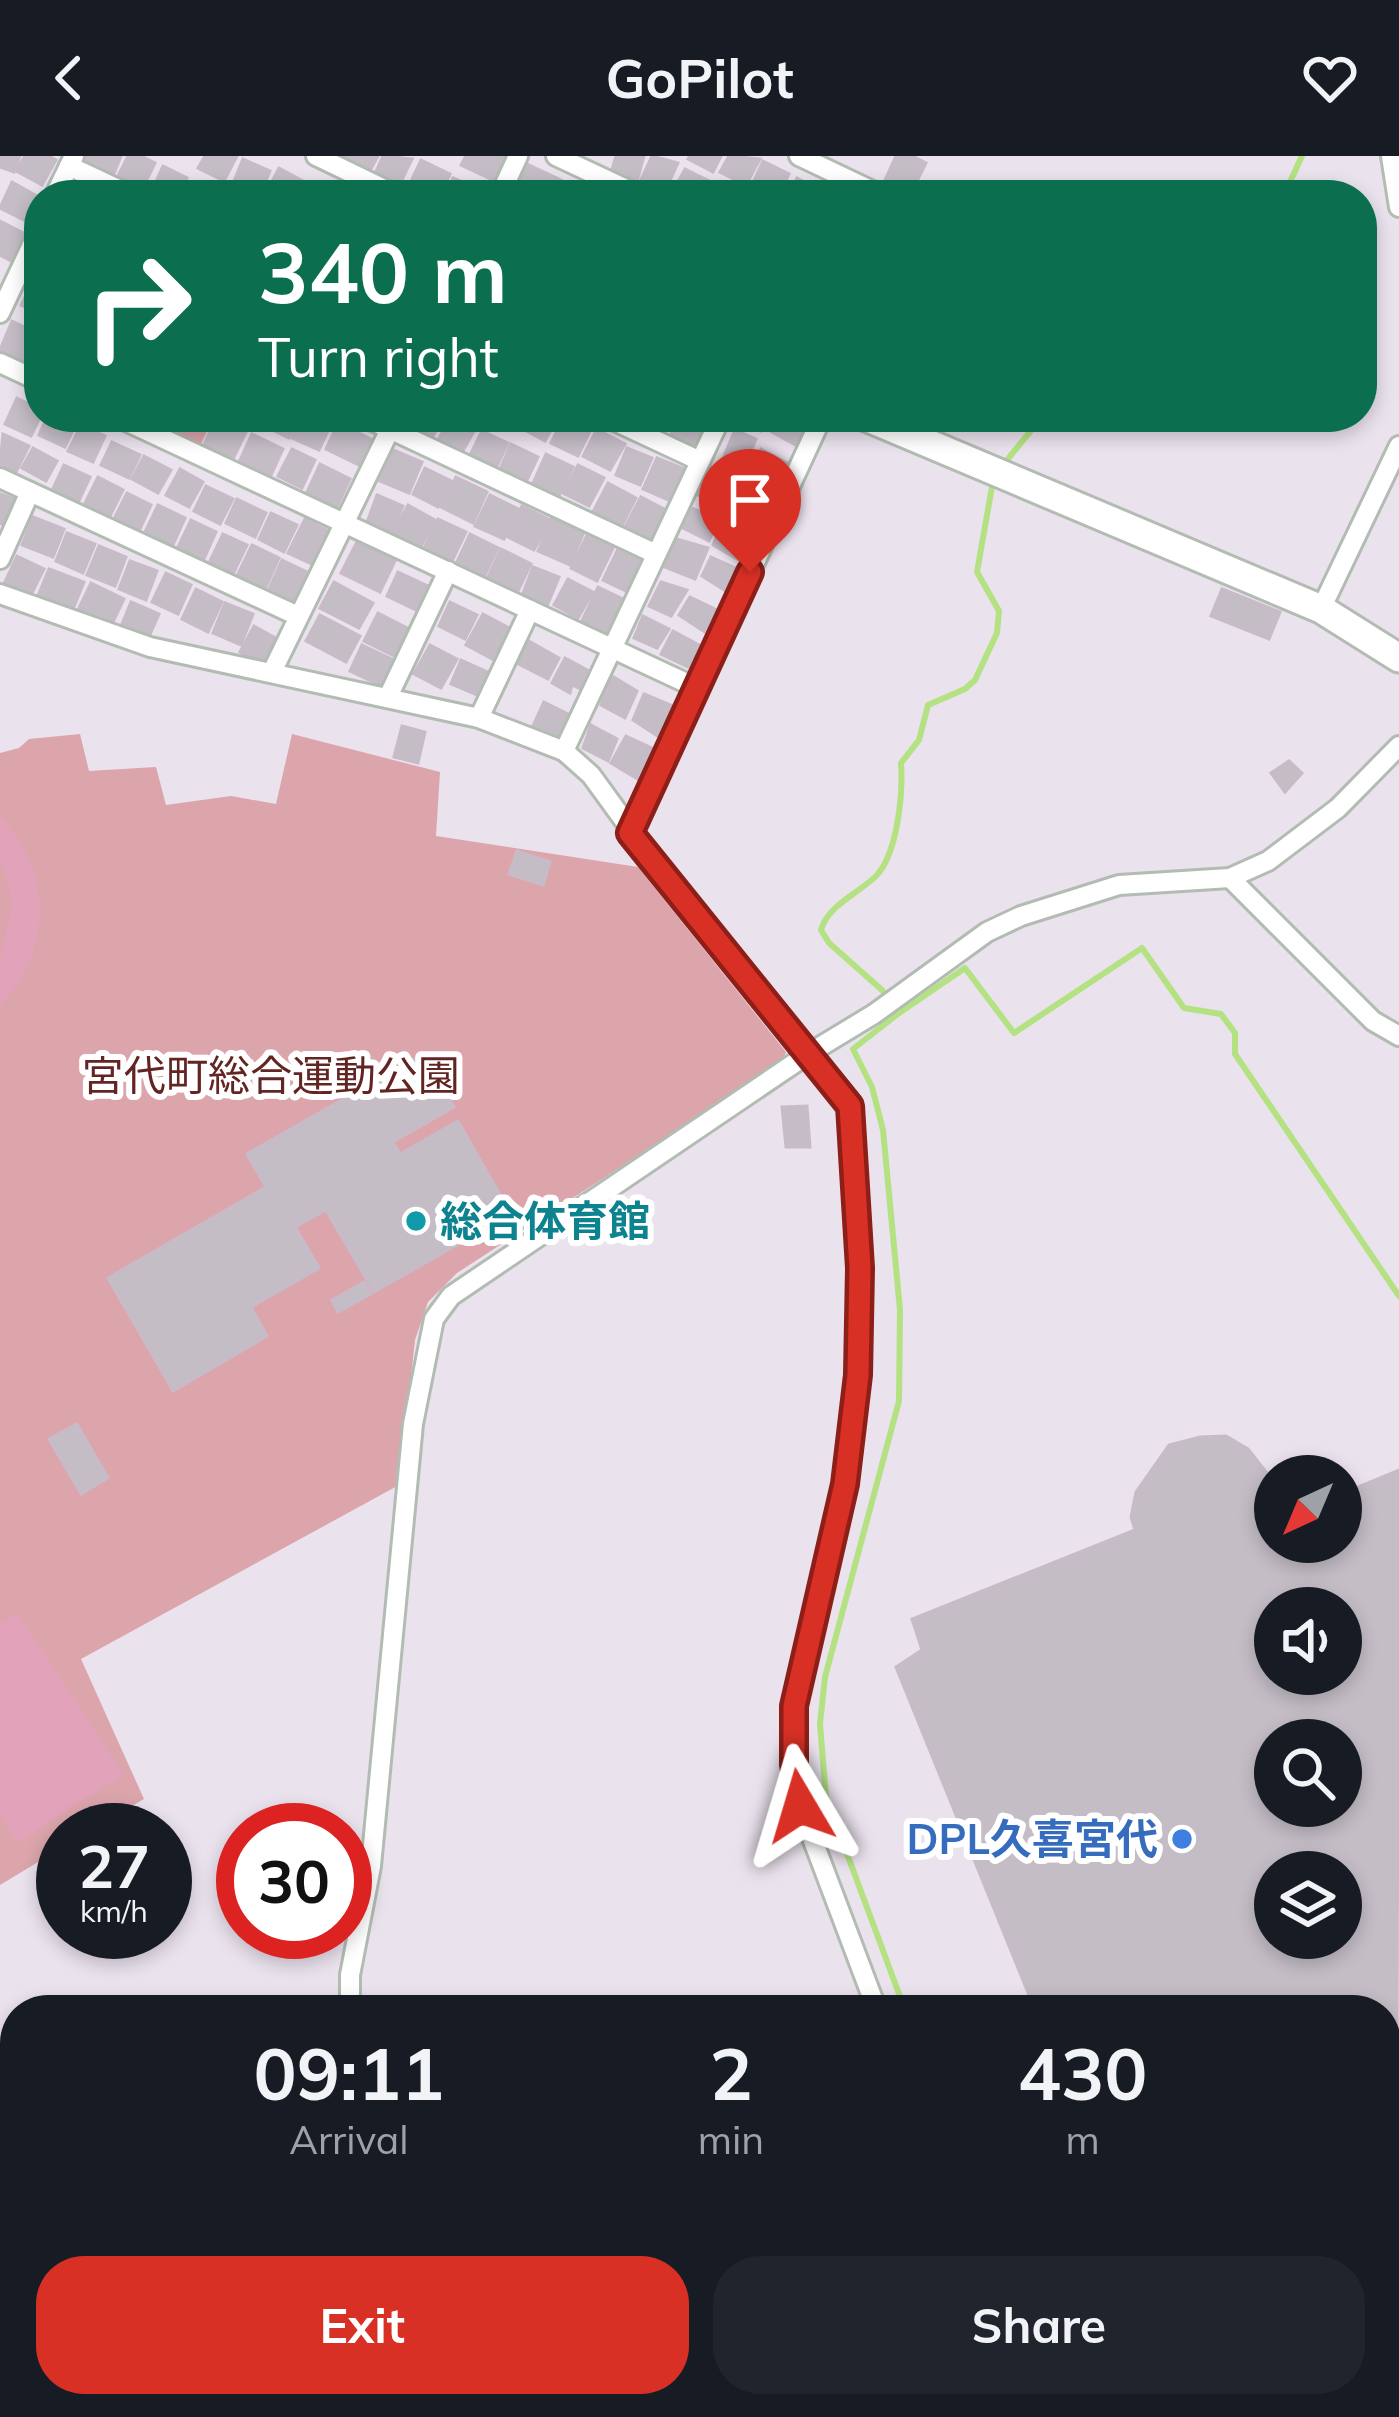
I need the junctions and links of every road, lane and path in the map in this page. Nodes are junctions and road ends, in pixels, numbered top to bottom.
1 (316, 156) edge
2 (556, 156) edge
3 (800, 156) edge
4 (1390, 156) edge
5 (71, 161) edge
6 (105, 180) edge
7 (366, 180) edge
8 (607, 180) edge
9 (850, 180) edge
10 (1399, 207) edge
11 (24, 274) edge
12 (0, 313) edge
13 (149, 432) edge
14 (389, 432) edge
15 (411, 432) edge
16 (638, 432) edge
17 (714, 432) edge
18 (815, 432) edge
19 (902, 432) edge
20 (1399, 446) edge
21 (700, 461) junction
22 (0, 478) edge
23 (30, 492) junction
24 (346, 523) junction
25 (656, 554) junction
26 (0, 559) edge
27 (448, 572) junction
28 (0, 594) edge
29 (1322, 609) junction
30 (530, 610) junction
31 (298, 616) junction
32 (612, 648) junction
33 (1399, 658) edge
34 (272, 672) junction
35 (697, 688) junction
36 (388, 697) junction
37 (479, 718) junction
38 (1399, 746) edge
39 (564, 751) junction
40 (630, 833) junction
41 (1230, 878) junction
42 (1399, 1036) edge
43 (808, 1054) junction
44 (350, 1995) edge
45 (871, 1995) edge

1 - 7 street
2 - 8 street
3 - 9 street
4 - 10 street
5 - 6 street
11 - 12 street
13 - 24 street
14 - 24 street
15 - 25 street
16 - 21 street
17 - 21 street
18 - 35 street
19 - 29 street
20 - 29 street
21 - 25 street
22 - 23 street
23 - 26 street
23 - 31 street
24 - 27 street
24 - 31 street
25 - 32 street
27 - 30 street
27 - 36 street
28 - 34 street
29 - 33 street
30 - 32 street
30 - 37 street
31 - 34 street
32 - 35 street
32 - 39 street
34 - 36 street
35 - 40 street
36 - 37 street
37 - 39 street
38 - 41 street
39 - 40 street
40 - 43 street
41 - 42 street
41 - 43 street
43 - 44 street
43 - 45 street

